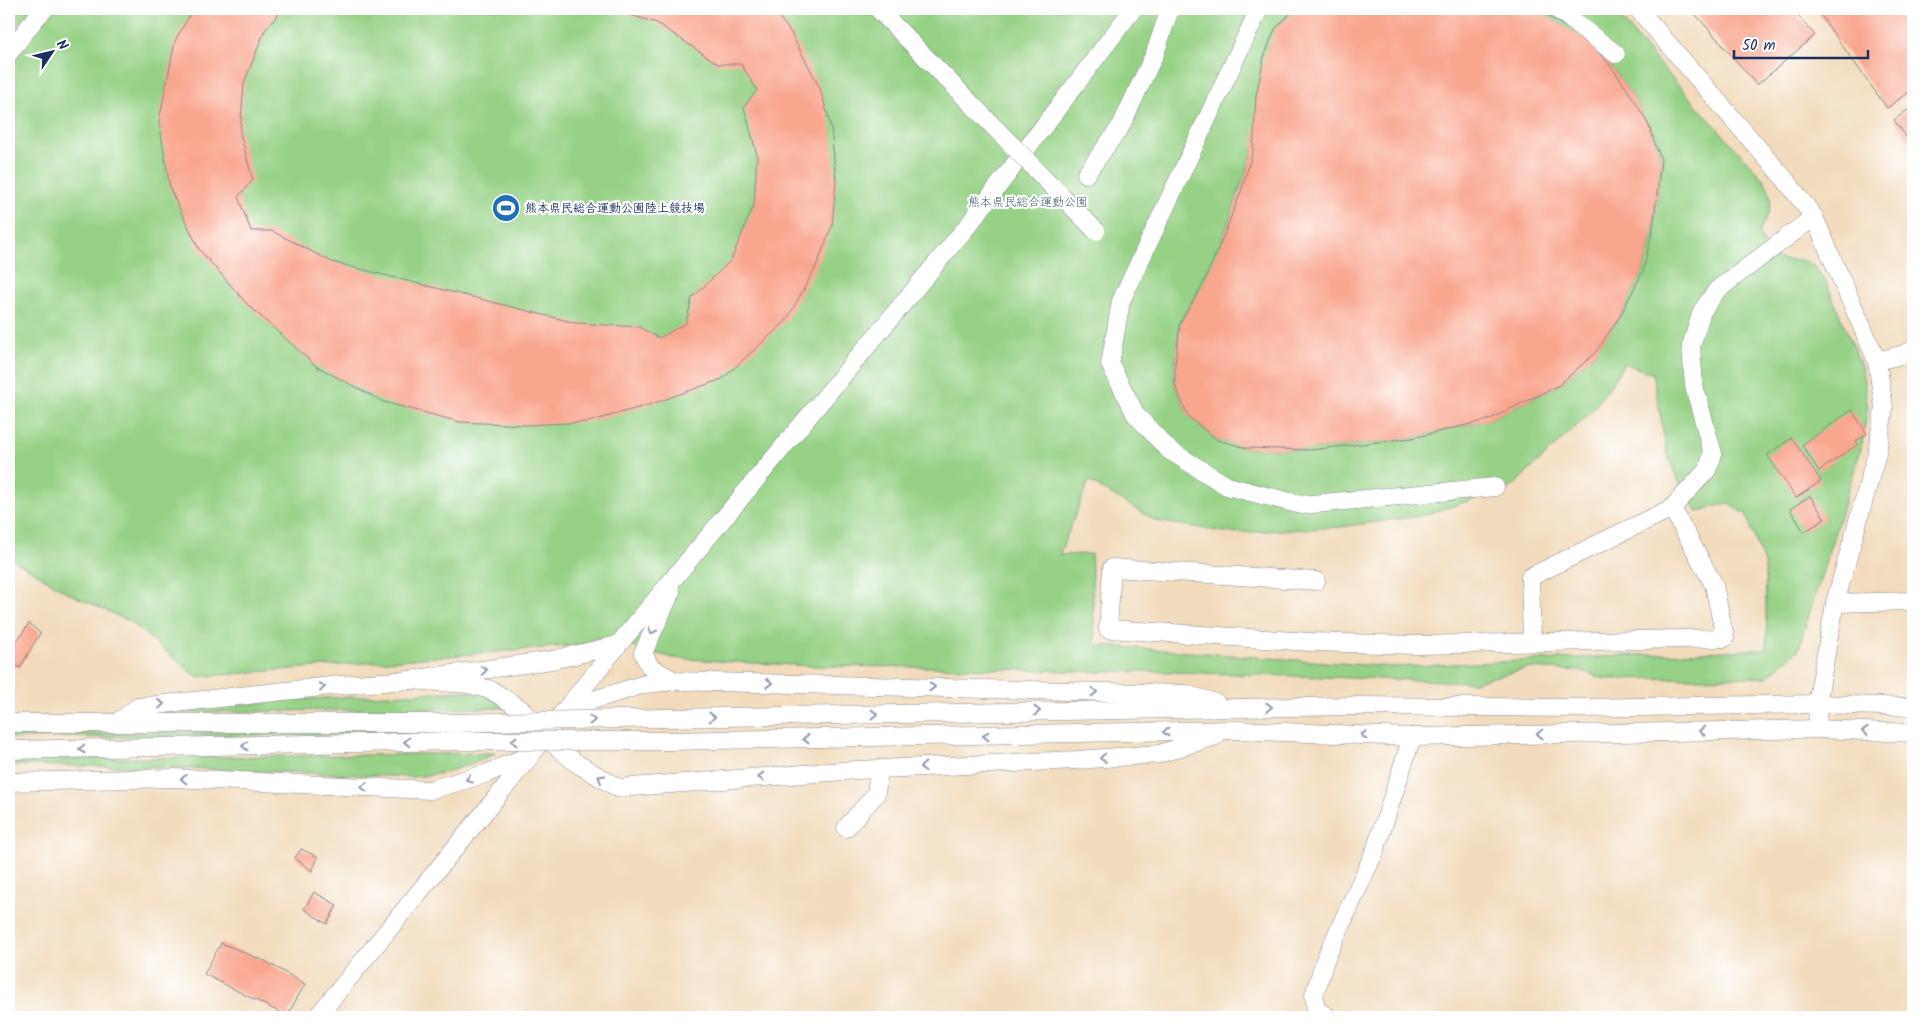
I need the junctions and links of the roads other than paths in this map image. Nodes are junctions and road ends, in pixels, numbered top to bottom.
1 (45, 9) edge
2 (878, 9) edge
3 (1133, 9) edge
4 (1170, 9) edge
5 (1259, 9) edge
6 (1557, 9) edge
7 (1638, 9) edge
8 (9, 53) edge
9 (1616, 54) dead end
10 (1086, 174) dead end
11 (1814, 217) junction
12 (1096, 232) dead end
13 (1913, 349) edge
14 (1877, 361) junction
15 (1494, 487) dead end
16 (1672, 508) junction
17 (680, 571) junction
18 (1316, 581) dead end
19 (1913, 601) edge
20 (1835, 603) junction
21 (1532, 642) junction
22 (618, 645) junction
23 (410, 680) junction
24 (675, 681) junction
25 (1817, 704) junction
26 (1913, 707) edge
27 (567, 708) junction
28 (1232, 708) junction
29 (118, 722) junction
30 (9, 723) edge
31 (1818, 729) junction
32 (1235, 730) junction
33 (1913, 733) edge
34 (544, 736) junction
35 (1412, 737) junction
36 (9, 750) edge
37 (531, 755) junction
38 (878, 769) junction
39 (9, 782) edge
40 (846, 828) dead end
41 (317, 1017) edge
42 (1328, 1017) edge

1 - 8 street
2 - 12 street, bridge
3 - 17 street
4 - 10 street
5 - 15 street
6 - 9 street
7 - 11 street
11 - 14 street
11 - 16 street
13 - 14 street
14 - 20 street
16 - 21 street
16 - 21 street
17 - 22 street
17 -> 24 street
18 - 21 street
19 - 20 street
20 - 25 street
23 -> 22 street
22 - 27 street
29 -> 23 street
23 - 34 street
24 - 27 street
24 -> 28 street
25 - 26 street
28 -> 25 street
25 - 31 street
27 - 34 street
29 -> 28 street, bridge
29 - 30 street
33 -> 31 street
31 -> 35 street
35 -> 32 street
32 -> 36 street, bridge
32 -> 38 street
34 - 37 street
38 -> 34 street
35 - 42 street
37 -> 39 street
37 - 41 street
38 - 40 street

